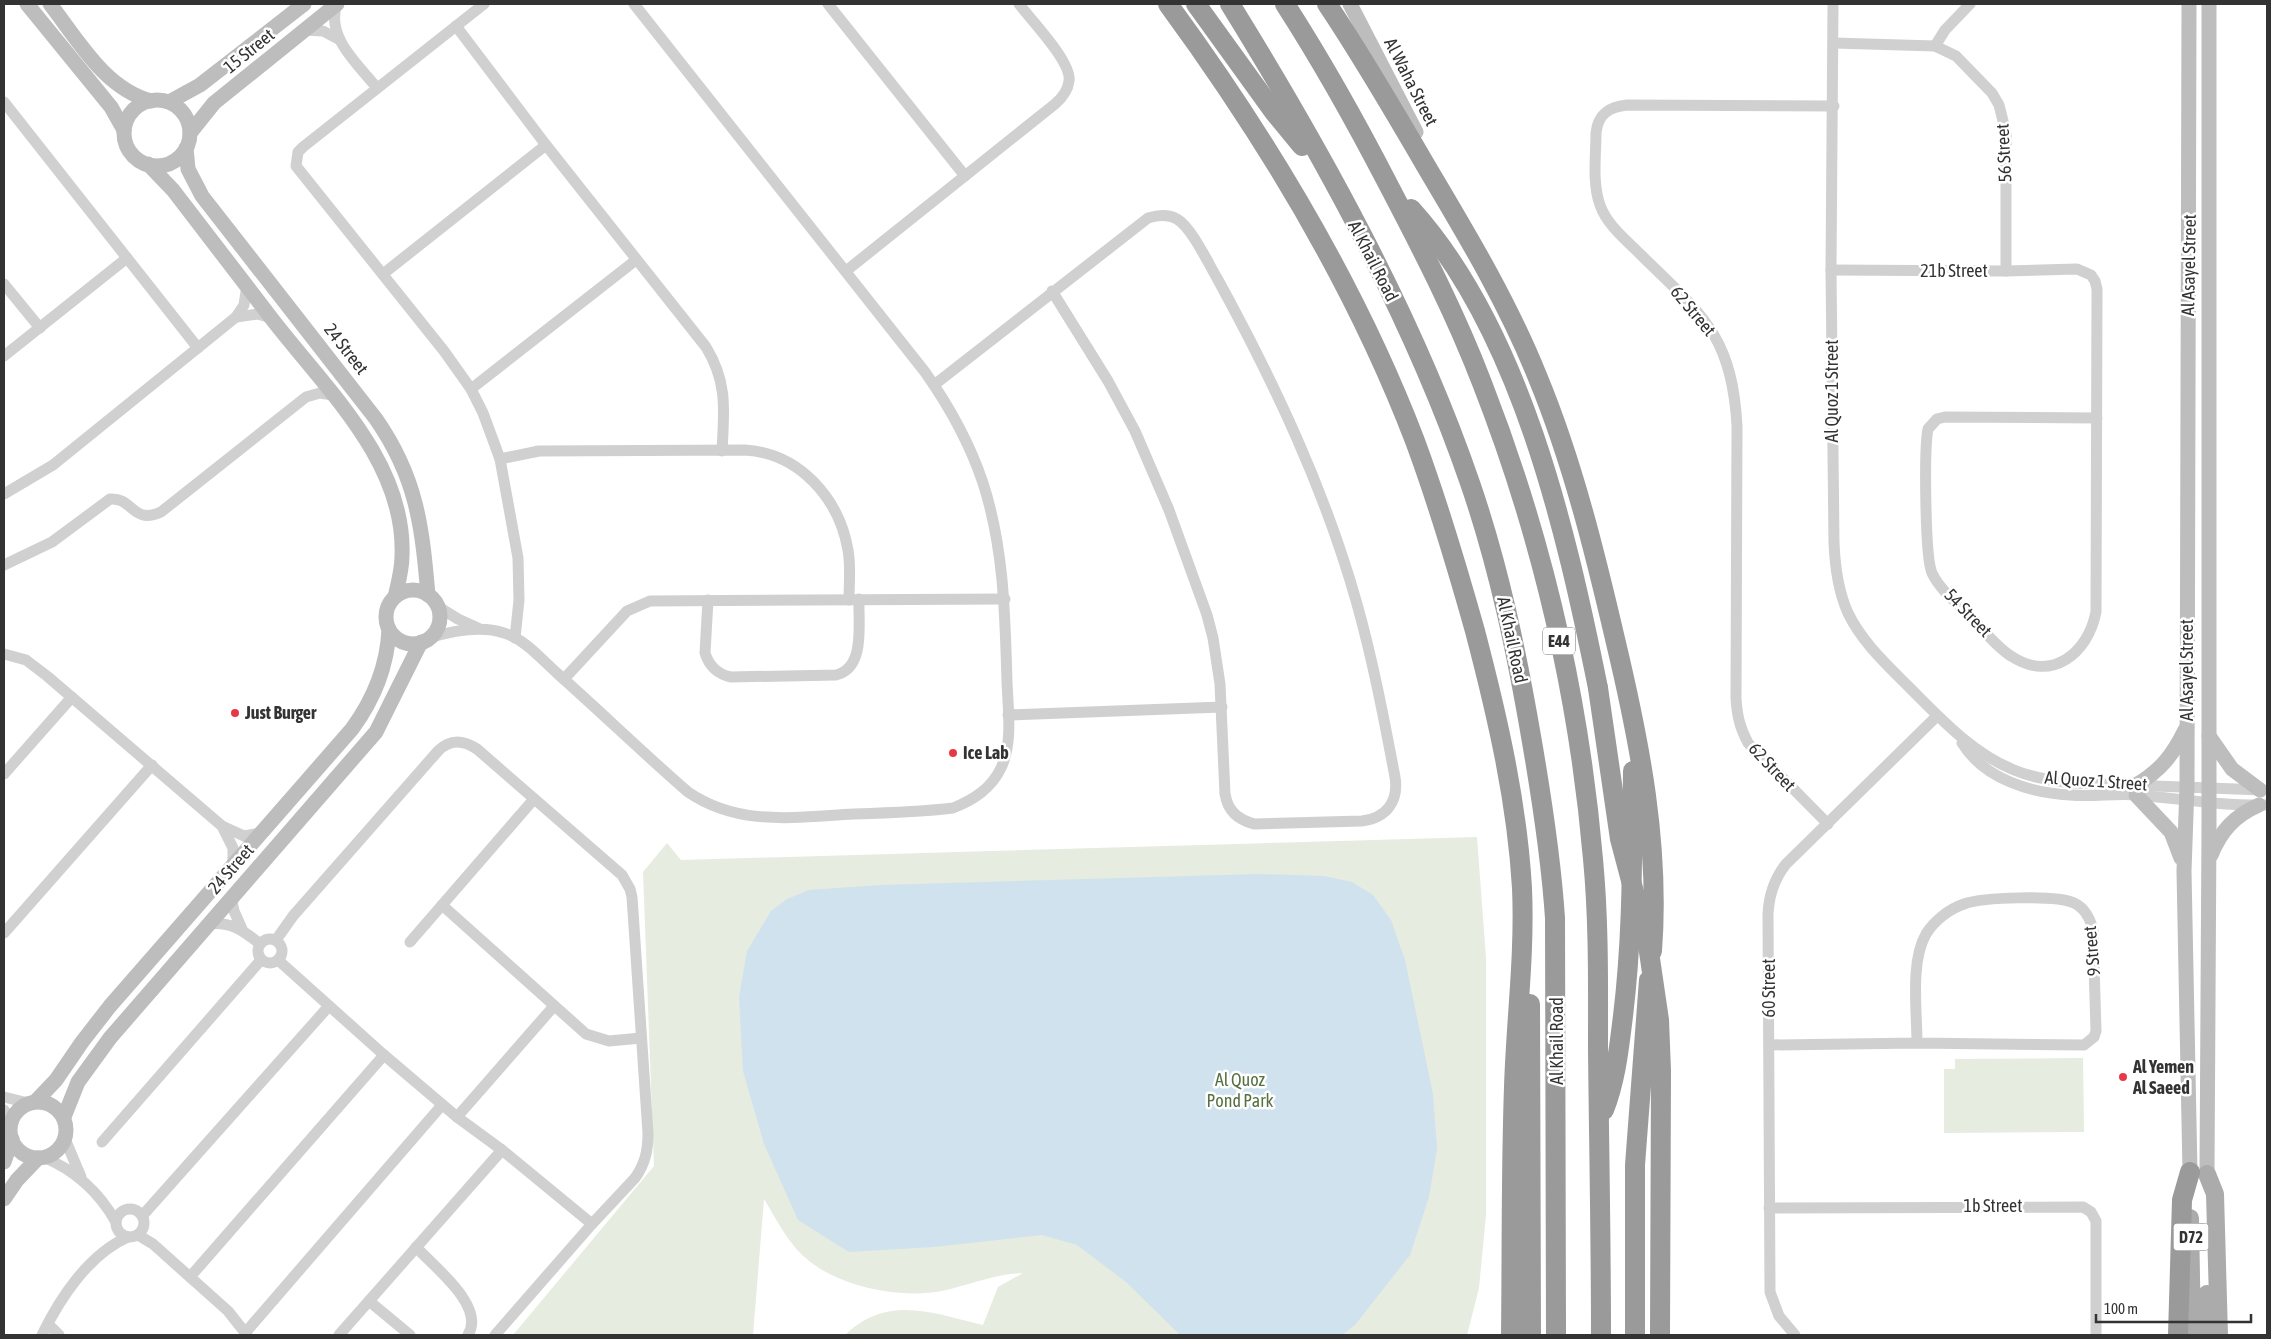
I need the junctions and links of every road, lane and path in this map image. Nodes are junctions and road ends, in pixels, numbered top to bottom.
1 (27, 4) edge
2 (50, 4) edge
3 (304, 4) edge
4 (337, 4) edge
5 (484, 4) edge
6 (634, 4) edge
7 (828, 4) edge
8 (1018, 4) edge
9 (1168, 4) edge
10 (1196, 4) edge
11 (1230, 4) edge
12 (1285, 4) edge
13 (1328, 4) edge
14 (1350, 4) edge
15 (1833, 4) edge
16 (1970, 4) edge
17 (2189, 4) edge
18 (2210, 4) edge
19 (456, 26) junction
20 (304, 30) junction
21 (340, 40) junction
22 (1834, 44) junction
23 (1935, 46) junction
24 (378, 88) junction
25 (151, 101) junction
26 (4, 102) edge
27 (169, 102) junction
28 (1834, 106) junction
29 (124, 130) junction
30 (190, 133) junction
31 (546, 145) junction
32 (186, 148) junction
33 (148, 164) junction
34 (965, 176) junction
35 (1330, 178) junction
36 (1434, 180) junction
37 (1392, 191) junction
38 (127, 258) junction
39 (636, 260) junction
40 (2077, 269) joint
41 (1831, 270) junction
42 (846, 271) junction
43 (2006, 271) junction
44 (383, 274) junction
45 (4, 284) edge
46 (247, 285) junction
47 (1052, 291) junction
48 (236, 318) junction
49 (272, 318) junction
50 (40, 328) junction
51 (198, 348) junction
52 (4, 356) edge
53 (934, 385) junction
54 (471, 389) junction
55 (332, 394) junction
56 (2097, 418) junction
57 (722, 451) junction
58 (500, 459) junction
59 (4, 494) edge
60 (4, 565) edge
61 (395, 597) junction
62 (1005, 599) junction
63 (708, 600) junction
64 (854, 600) junction
65 (432, 601) junction
66 (482, 629) junction
67 (389, 630) junction
68 (515, 638) junction
69 (425, 640) junction
70 (4, 654) edge
71 (564, 679) junction
72 (72, 697) junction
73 (1222, 707) junction
74 (1008, 715) junction
75 (1938, 716) junction
76 (1635, 723) junction
77 (2187, 726) junction
78 (2209, 736) junction
79 (152, 765) junction
80 (4, 774) edge
81 (2136, 790) junction
82 (2186, 793) junction
83 (2209, 795) junction
84 (2263, 798) edge
85 (534, 799) junction
86 (1828, 824) junction
87 (222, 826) junction
88 (260, 833) junction
89 (2208, 861) junction
90 (233, 864) junction
91 (2184, 871) junction
92 (231, 897) junction
93 (442, 905) junction
94 (208, 924) junction
95 (242, 930) junction
96 (4, 933) edge
97 (276, 940) junction
98 (410, 942) dead end
99 (260, 944) junction
100 (1522, 955) junction
101 (261, 960) junction
102 (278, 960) junction
103 (329, 1006) junction
104 (554, 1006) junction
105 (641, 1038) junction
106 (1917, 1043) junction
107 (1768, 1045) junction
108 (384, 1056) junction
109 (4, 1097) edge
110 (1639, 1098) junction
111 (32, 1102) junction
112 (442, 1104) junction
113 (8, 1116) edge
114 (457, 1117) junction
115 (64, 1118) junction
116 (1599, 1120) junction
117 (12, 1139) junction
118 (65, 1140) junction
119 (102, 1142) dead end
120 (502, 1150) junction
121 (41, 1158) junction
122 (4, 1162) edge
123 (2198, 1173) junction
124 (82, 1179) junction
125 (99, 1196) junction
126 (4, 1199) edge
127 (1769, 1208) junction
128 (123, 1211) junction
129 (116, 1224) junction
130 (592, 1224) junction
131 (138, 1229) junction
132 (416, 1247) junction
133 (105, 1250) junction
134 (1512, 1251) junction
135 (190, 1277) junction
136 (369, 1301) junction
137 (2199, 1301) junction
138 (48, 1324) junction
139 (246, 1334) edge
140 (42, 1335) edge
141 (59, 1335) edge
142 (339, 1335) edge
143 (410, 1335) edge
144 (468, 1335) edge
145 (495, 1335) edge
146 (1498, 1335) edge
147 (1511, 1335) edge
148 (1531, 1335) edge
149 (1556, 1335) edge
150 (1601, 1335) edge
151 (1635, 1335) edge
152 (1646, 1335) edge
153 (1660, 1335) edge
154 (1795, 1335) edge
155 (2096, 1335) edge
156 (2178, 1335) edge
157 (2192, 1335) edge
158 (2206, 1335) edge
159 (2219, 1335) edge

1 - 29 street
2 - 25 street
3 - 27 street, 15 Street
4 - 20 street, 15 Street
4 - 21 street
5 - 19 street
6 - 42 street
7 - 34 street
8 - 34 street
9 - 100 highway
10 - 35 highway
11 - 35 highway, Al Khail Road / E44
12 - 37 highway, E44
13 - 36 highway
14 - 36 street, Al Waha Street
15 - 22 street, Al Quoz 1 Street
16 - 23 street
17 - 77 street, Al Asayel Street / D72
18 - 78 street, Al Asayel Street / D72
19 - 24 street
19 - 31 street
20 - 21 street
20 - 30 street, 15 Street
21 - 24 street
22 - 23 street, 56 Street
22 - 28 street, Al Quoz 1 Street
23 - 43 street, 56 Street
24 - 44 street
25 - 27 street
25 - 29 street
26 - 38 street
27 - 30 street
28 - 41 street, Al Quoz 1 Street
28 - 86 street, 62 Street
29 - 33 street
30 - 32 street
31 - 39 street
31 - 44 street
32 - 33 street
32 - 65 street, 24 Street
33 - 46 street
34 - 42 street
35 - 149 highway, Al Khail Road / E44
36 - 76 highway
37 - 116 highway, E44
37 - 153 highway, bridge
38 - 50 street
38 - 51 street
39 - 54 street
39 - 57 street
40 - 43 street, 21b Street
40 - 56 street, 54 Street
41 - 43 street, 21b Street
41 - 75 street, Al Quoz 1 Street
42 - 53 street
44 - 54 street
45 - 50 street
46 - 48 street
46 - 49 street
47 - 53 street
47 - 73 street
47 - 73 street
48 - 49 street
48 - 51 street
49 - 55 street
50 - 52 street
51 - 59 street
53 - 62 street
54 - 58 street
55 - 60 street
55 - 61 street
56 - 56 street, 54 Street
57 - 58 street
57 - 64 street
58 - 68 street
61 - 65 street
61 - 67 street
62 - 64 street
62 - 74 street
63 - 64 street
63 - 64 street
63 - 71 street
65 - 66 street
65 - 69 street
66 - 68 street
66 - 69 street
67 - 69 street
67 - 88 street, 24 Street
68 - 71 street
69 - 92 street, 24 Street
70 - 72 street
71 - 74 street
72 - 79 street
72 - 80 street
73 - 74 street
75 - 81 street, Al Quoz 1 Street
75 - 86 street, 60 Street
76 - 110 highway
76 - 116 highway
77 - 81 street
77 - 82 street, Al Asayel Street / D72
78 - 83 street, Al Asayel Street / D72
78 - 84 street
79 - 87 street
79 - 96 street
81 - 82 street, Al Quoz 1 Street
81 - 91 street
82 - 83 street, Al Quoz 1 Street
82 - 91 street, Al Asayel Street / D72
83 - 84 street, Al Quoz 1 Street
83 - 89 street, Al Asayel Street / D72
84 - 89 street
85 - 93 street
85 - 97 street
85 - 105 street
86 - 107 street, 60 Street
87 - 88 street
87 - 90 street
88 - 90 street, 24 Street
89 - 123 street, Al Asayel Street / D72
90 - 111 street, 24 Street
91 - 123 street, Al Asayel Street / D72
92 - 94 street, 24 Street
92 - 95 street
93 - 98 street
93 - 104 street
94 - 95 street
94 - 115 street, 24 Street
95 - 99 street
97 - 99 street
97 - 102 street
99 - 101 street
100 - 134 highway
100 - 148 highway
101 - 102 street
101 - 119 street
102 - 103 street
103 - 108 street
103 - 131 street
104 - 105 street
104 - 114 street
105 - 130 street
106 - 106 street, 9 Street
106 - 107 street, 9 Street
107 - 127 street, 60 Street
108 - 112 street
108 - 135 street
109 - 111 street
110 - 151 highway
110 - 152 highway
111 - 113 street
111 - 115 street
112 - 114 street
112 - 139 street
113 - 117 street
114 - 120 street
115 - 118 street
116 - 150 highway, E44
117 - 121 street
117 - 122 street
118 - 121 street
118 - 124 street
120 - 130 street
120 - 132 street
121 - 124 street
121 - 126 street
123 - 137 main road, Al Asayel Street / D72
123 - 156 highway
123 - 159 main road
124 - 125 street
125 - 128 street
125 - 129 street
127 - 154 street, 60 Street
127 - 155 street, 1b Street
128 - 129 street
128 - 131 street
129 - 131 street
129 - 133 street
130 - 145 street
131 - 133 street
131 - 135 street
132 - 136 street
132 - 144 street
133 - 138 street
134 - 146 highway
134 - 147 highway
135 - 139 street
136 - 142 street
136 - 143 street
137 - 157 main road, Al Asayel Street / D72
137 - 158 main road, Al Asayel Street / D72
138 - 140 street
138 - 141 street

